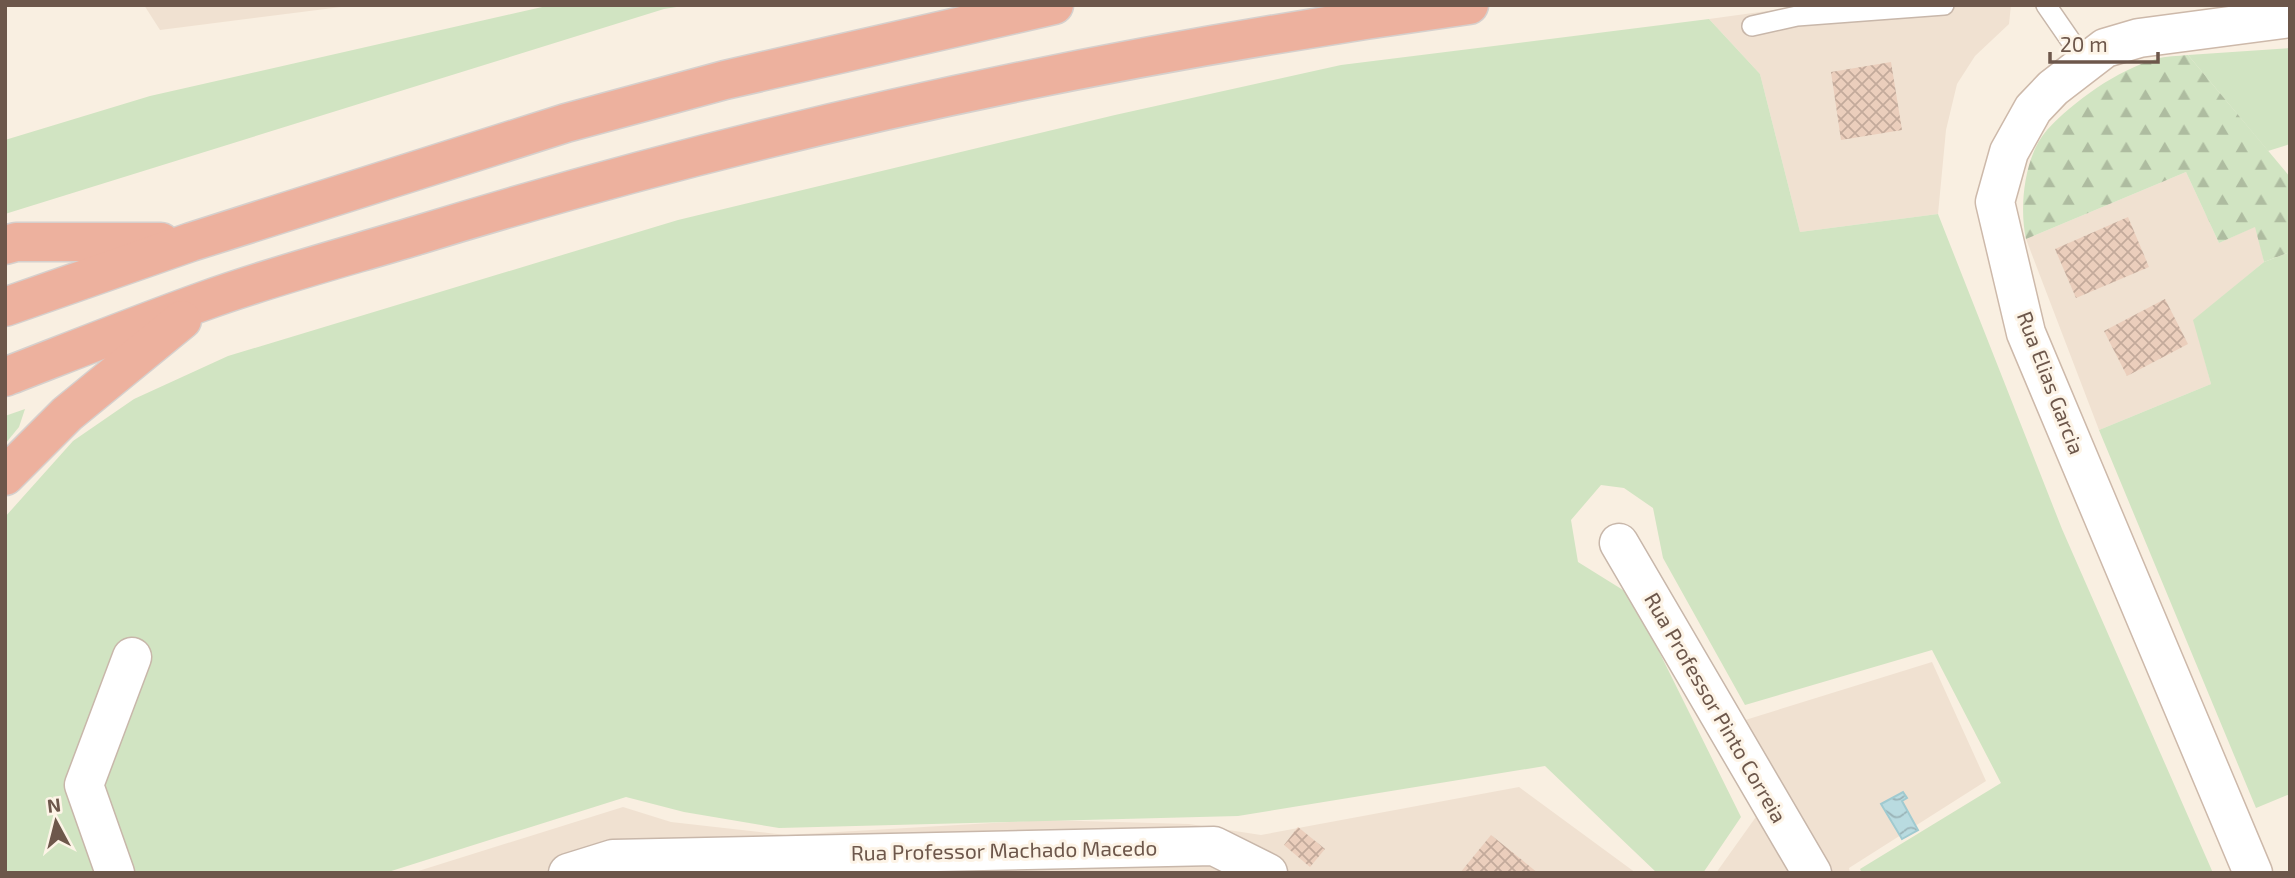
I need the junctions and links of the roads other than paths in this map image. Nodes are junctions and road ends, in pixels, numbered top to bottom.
1 (1054, 5) edge
2 (1469, 5) edge
3 (1944, 5) edge
4 (2046, 5) edge
5 (2290, 18) edge
6 (1752, 26) dead end
7 (2086, 62) junction
8 (191, 242) junction
9 (5, 245) edge
10 (207, 300) junction
11 (5, 307) edge
12 (5, 377) edge
13 (5, 476) edge
14 (1619, 543) dead end
15 (132, 657) dead end
16 (1799, 867) edge
17 (115, 873) edge
18 (568, 873) edge
19 (1268, 873) edge
20 (2253, 873) edge

1 - 8 highway
2 - 10 highway
3 - 6 lane
4 - 7 lane
5 - 7 street, Rua Elias Garcia
7 - 20 street, Rua Elias Garcia
8 - 9 highway
8 - 11 highway
10 - 12 highway
10 - 13 highway
14 - 16 street, Rua Professor Pinto Correia
15 - 17 street
18 - 19 street, Rua Professor Machado Macedo

